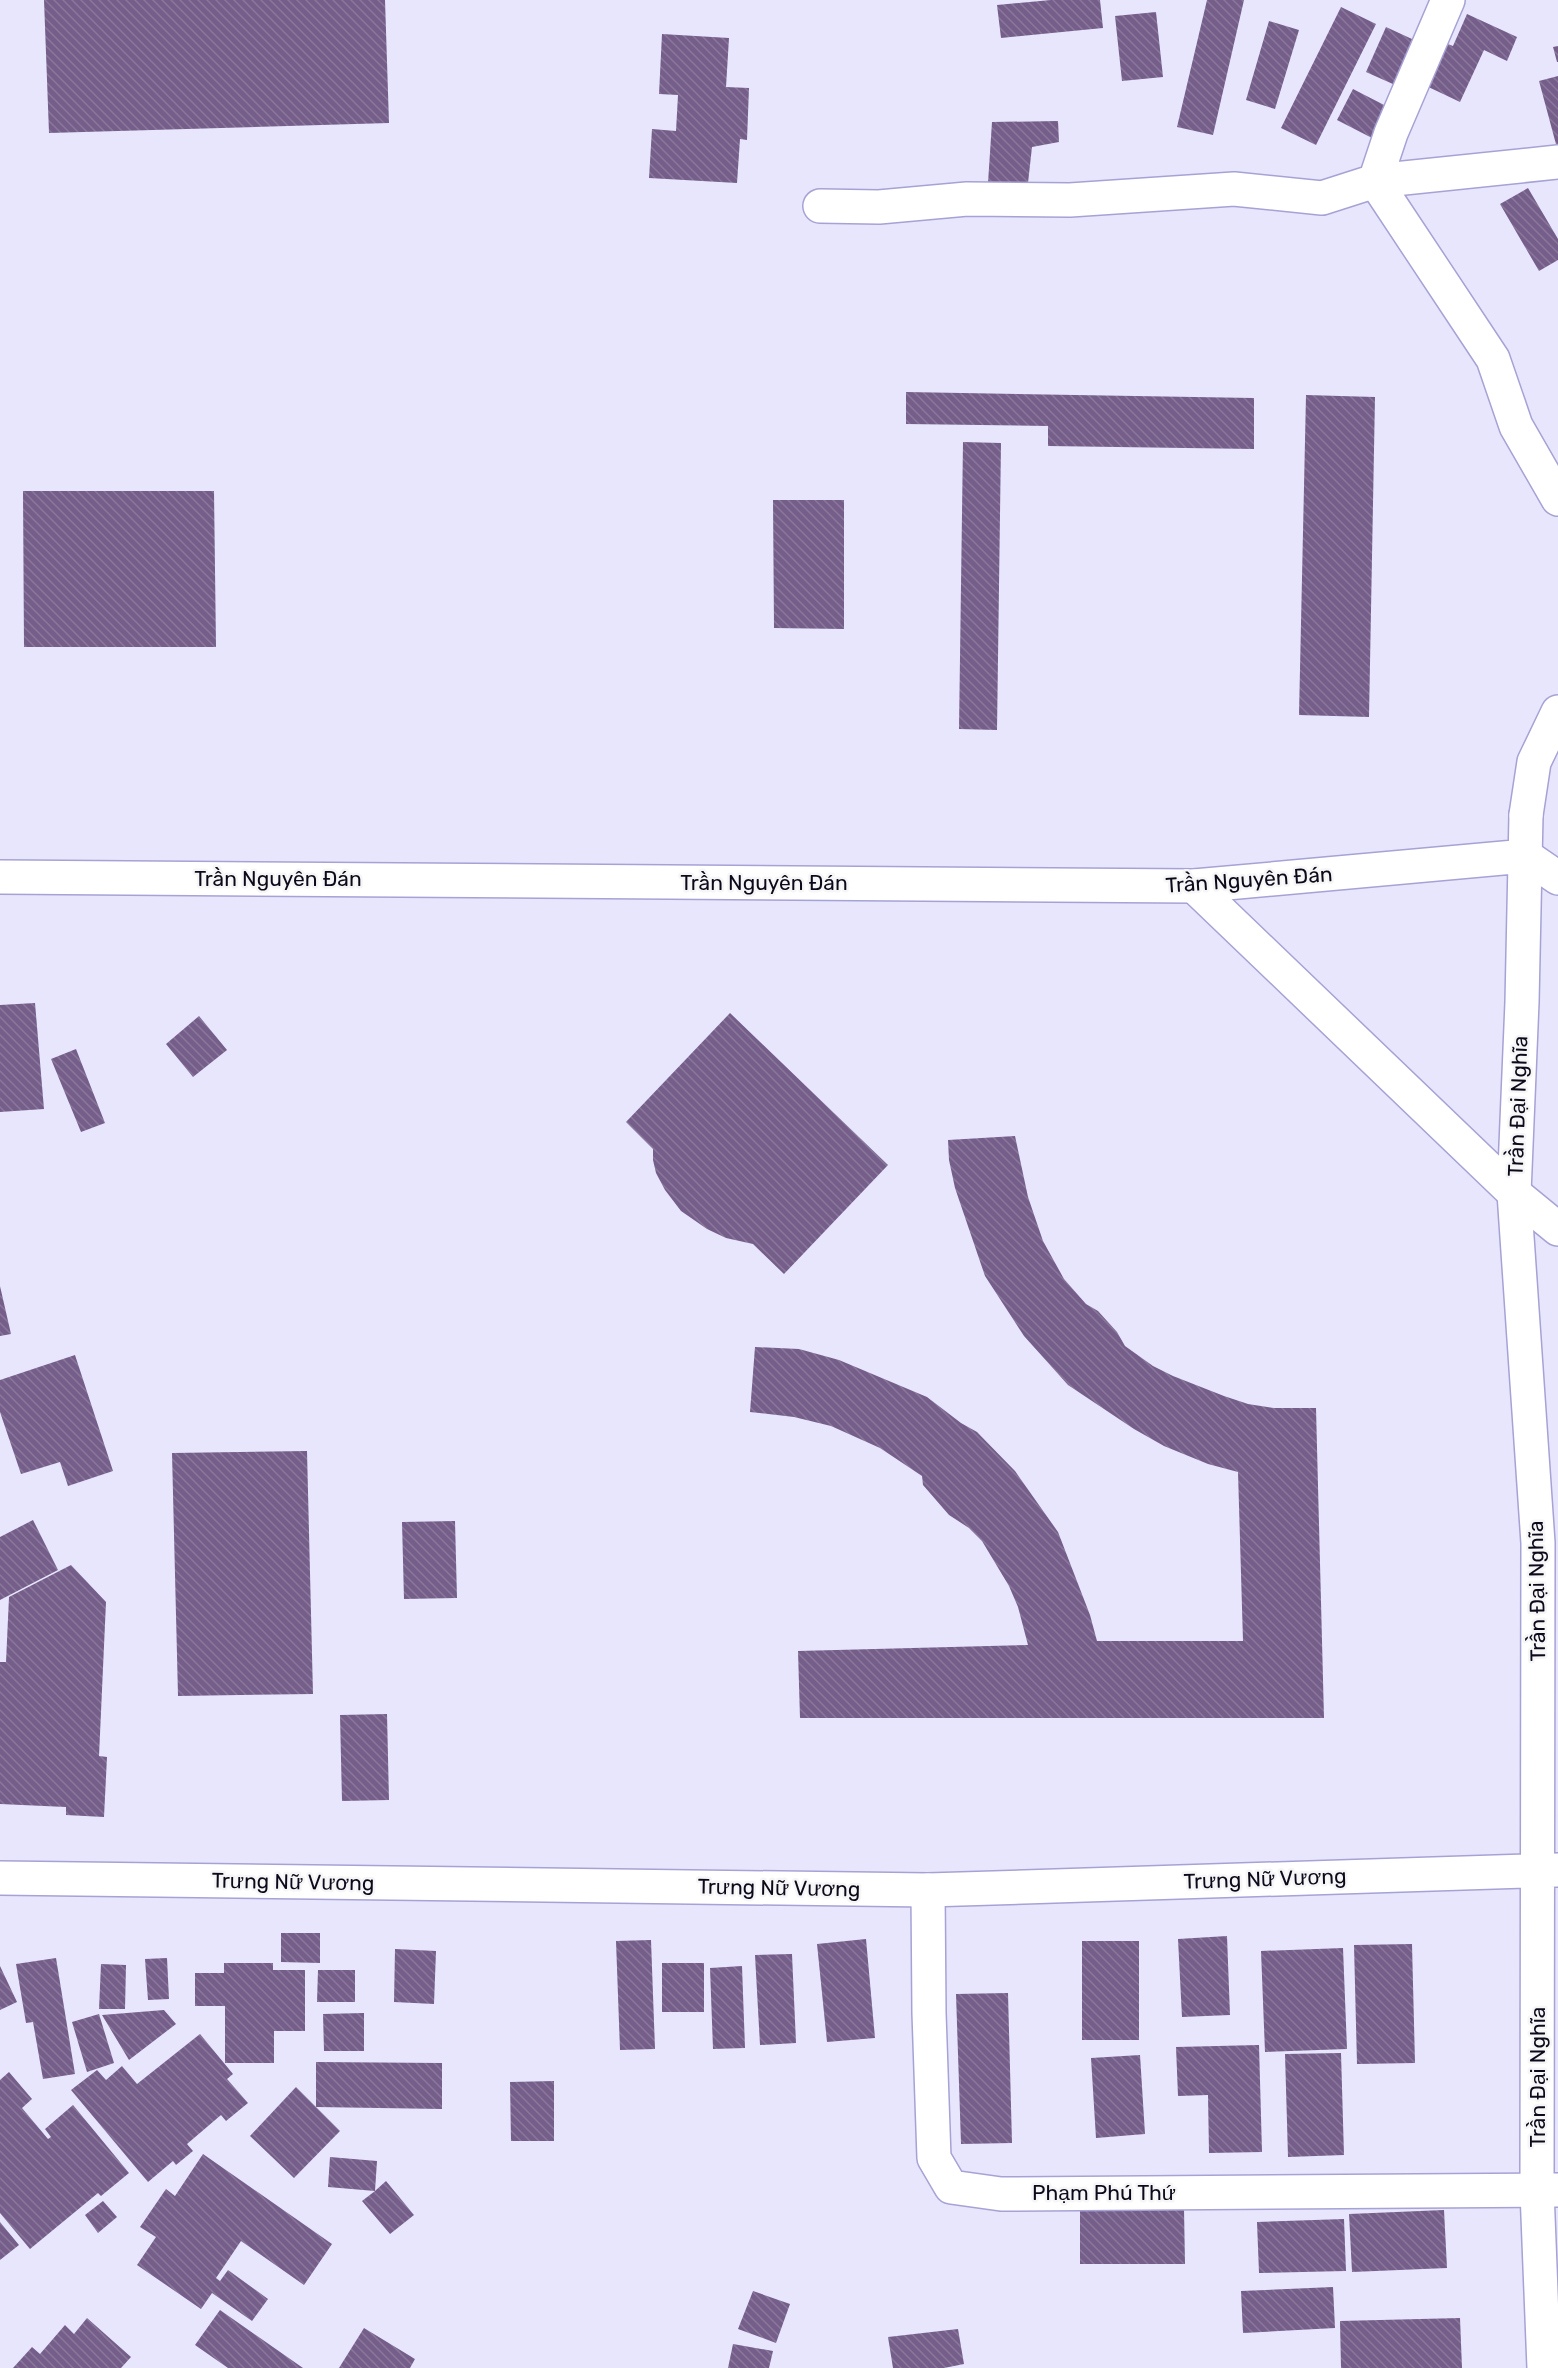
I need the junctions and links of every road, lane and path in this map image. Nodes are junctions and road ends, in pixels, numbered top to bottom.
1 (1448, 0) edge
2 (1558, 162) edge
3 (1375, 181) junction
4 (820, 206) dead end
5 (1558, 500) edge
6 (1558, 712) edge
7 (1526, 856) junction
8 (0, 877) edge
9 (1558, 878) edge
10 (1194, 886) junction
11 (1514, 1193) junction
12 (1558, 1229) edge
13 (1548, 1544) edge
14 (1548, 1871) edge
15 (0, 1878) edge
16 (928, 1890) junction
17 (1548, 2191) edge
18 (1544, 2368) edge

1 - 3 street
2 - 3 street
3 - 4 street
3 - 5 street
6 - 7 street, Trần Đại Nghĩa
7 - 9 street
7 - 10 street, Trần Nguyên Đán
7 - 11 street, Trần Đại Nghĩa
8 - 10 street, Trần Nguyên Đán
10 - 11 street
11 - 12 street
11 - 13 street, Trần Đại Nghĩa
13 - 14 street, Trần Đại Nghĩa
14 - 16 street, Trưng Nữ Vương
14 - 17 street, Trần Đại Nghĩa
15 - 16 street, Trưng Nữ Vương
16 - 17 street, Phạm Phú Thứ
17 - 18 street, Trần Đại Nghĩa

